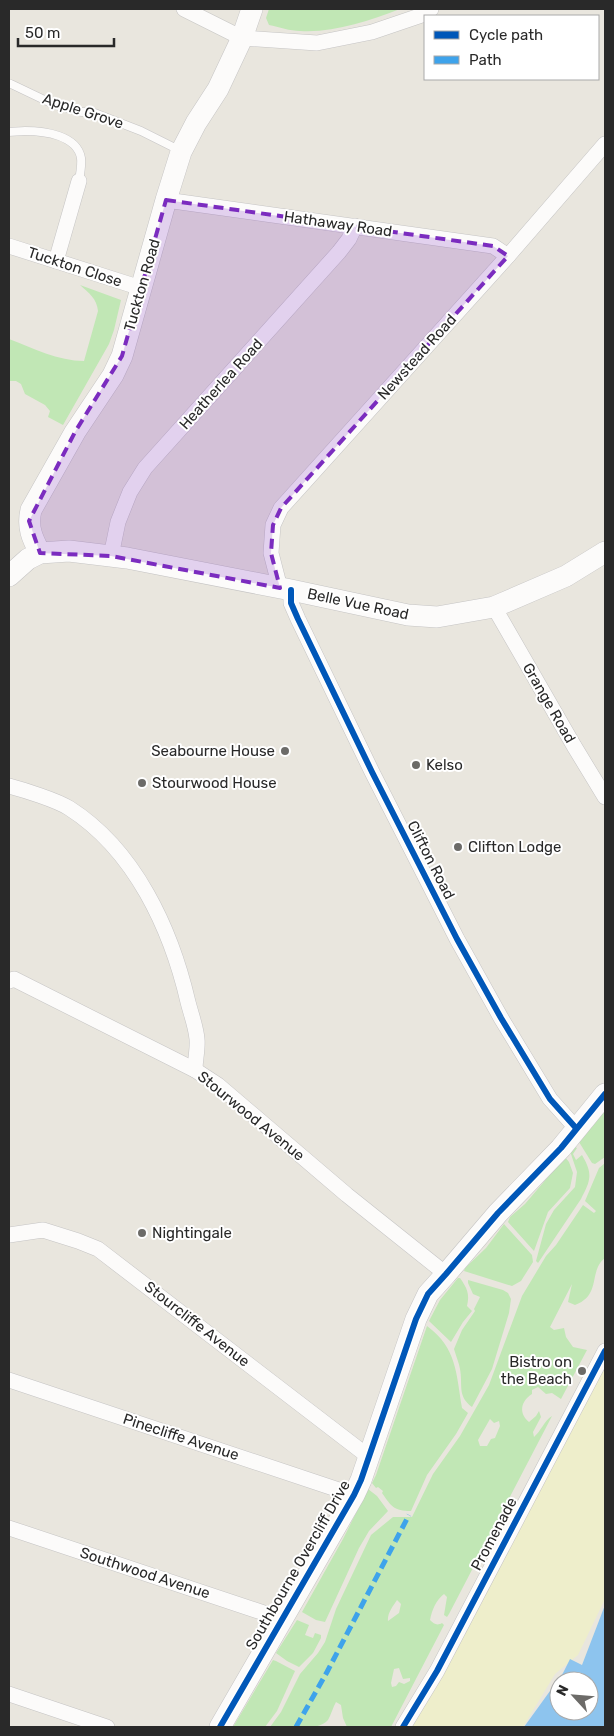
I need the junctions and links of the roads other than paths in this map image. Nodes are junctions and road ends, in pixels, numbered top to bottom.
1 (184, 9) edge
2 (252, 9) edge
3 (431, 9) edge
4 (242, 38) junction
5 (11, 84) dead end
6 (9, 132) edge
7 (605, 144) edge
8 (181, 152) junction
9 (79, 181) joint
10 (166, 200) junction
11 (355, 226) junction
12 (9, 246) edge
13 (508, 256) junction
14 (56, 261) junction
15 (141, 288) junction
16 (40, 552) junction
17 (605, 552) edge
18 (111, 556) junction
19 (9, 576) edge
20 (285, 589) junction
21 (494, 607) junction
22 (9, 786) edge
23 (605, 797) edge
24 (9, 981) edge
25 (195, 1070) junction
26 (605, 1094) edge
27 (576, 1128) junction
28 (9, 1235) edge
29 (446, 1274) junction
30 (605, 1350) edge
31 (9, 1380) edge
32 (368, 1457) junction
33 (354, 1494) junction
34 (9, 1528) edge
35 (282, 1619) junction
36 (9, 1694) edge
37 (107, 1727) edge
38 (220, 1727) edge
39 (403, 1727) edge

1 - 4 street
2 - 4 street, Tuckton Road
3 - 4 street
4 - 8 street, Tuckton Road
5 - 8 lane, Apple Grove
6 - 9 lane
7 - 13 street, Newstead Road
8 - 10 street, Tuckton Road
9 - 14 street
10 - 11 street, Hathaway Road
10 - 15 street, Tuckton Road
11 - 13 street, Hathaway Road
11 - 18 street, Heatherlea Road
12 - 14 street, Tuckton Close
13 - 20 street, Newstead Road
14 - 15 street, Tuckton Close
15 - 16 street, Tuckton Road
16 - 18 street, Belle Vue Road
16 - 19 street
17 - 21 street, Belle Vue Road
18 - 20 street, Belle Vue Road
20 - 21 street, Belle Vue Road
20 - 27 street, Clifton Road
21 - 23 street, Grange Road
22 - 25 street
24 - 25 street, Stourwood Avenue
25 - 29 street, Stourwood Avenue
26 - 27 street, Southbourne Overcliff Drive
27 - 29 street, Southbourne Overcliff Drive
28 - 32 street, Stourcliffe Avenue
29 - 32 street, Southbourne Overcliff Drive
30 - 39 street, Promenade
31 - 33 street, Pinecliffe Avenue
32 - 33 street, Southbourne Overcliff Drive
33 - 35 street, Southbourne Overcliff Drive
34 - 35 street, Southwood Avenue
35 - 38 street, Southbourne Overcliff Drive
36 - 37 street

